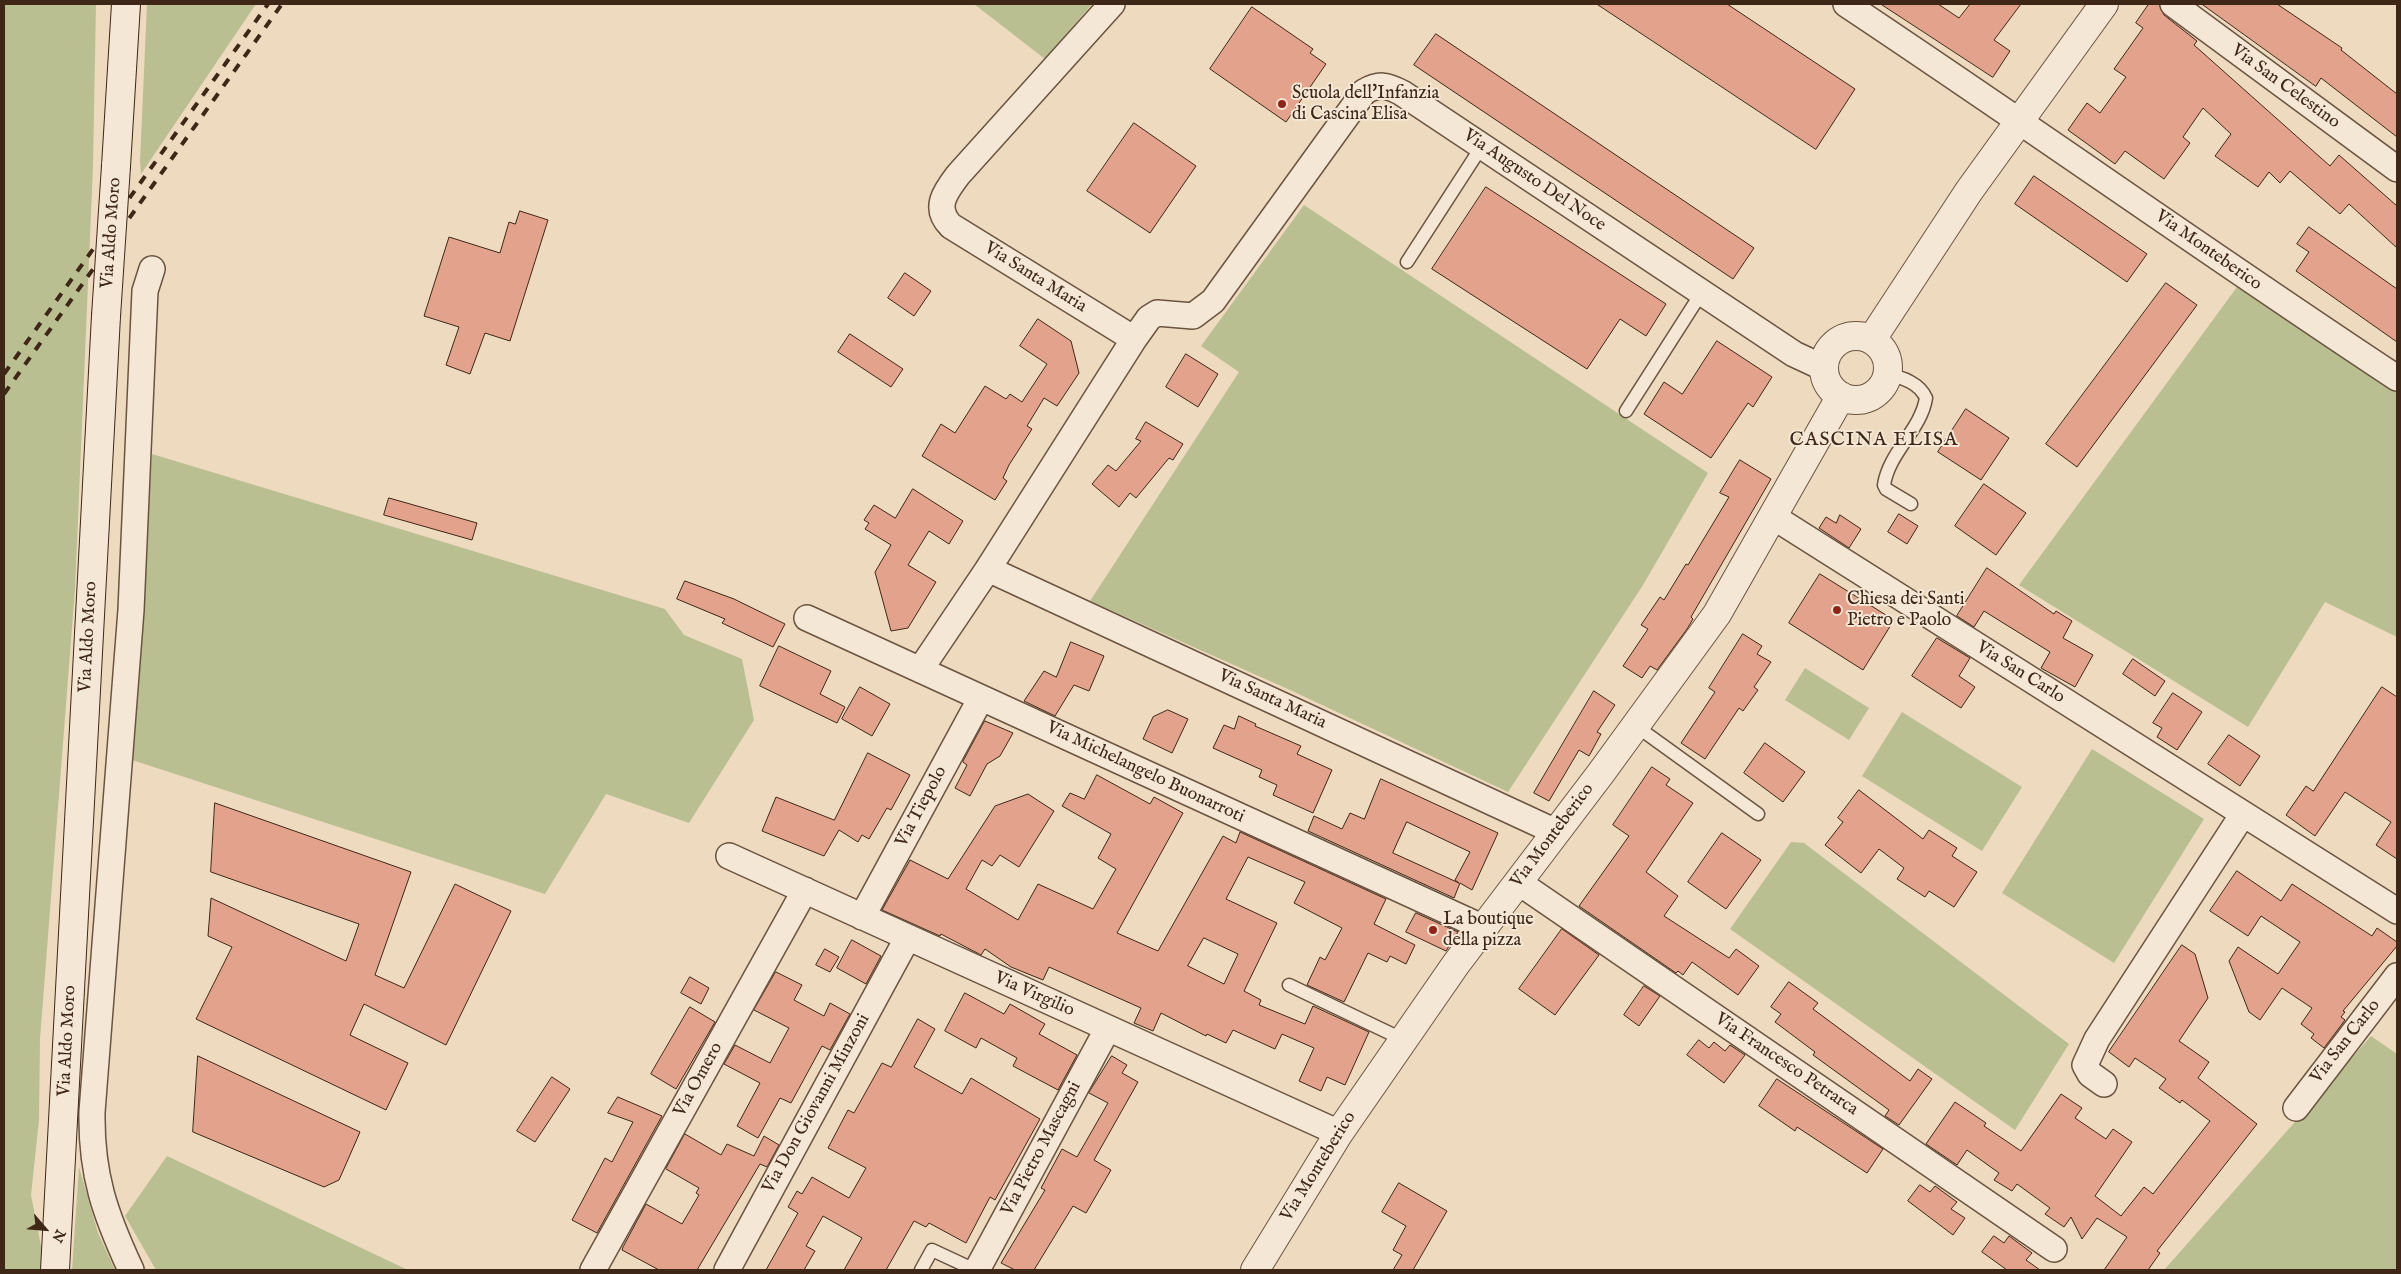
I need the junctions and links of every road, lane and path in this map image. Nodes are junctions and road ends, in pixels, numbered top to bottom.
1 (126, 4) edge
2 (1112, 4) edge
3 (1846, 4) edge
4 (2103, 4) edge
5 (2173, 4) edge
6 (2021, 121) junction
7 (1482, 146) junction
8 (2397, 169) edge
9 (1406, 262) dead end
10 (152, 269) dead end
11 (1702, 292) junction
12 (1134, 339) junction
13 (1872, 339) junction
14 (1824, 368) junction
15 (1888, 375) junction
16 (2397, 378) edge
17 (1841, 396) junction
18 (1626, 411) dead end
19 (1911, 504) dead end
20 (1772, 516) junction
21 (988, 569) junction
22 (807, 618) dead end
23 (920, 670) junction
24 (981, 698) junction
25 (1636, 726) junction
26 (1758, 814) dead end
27 (2243, 814) junction
28 (1556, 832) junction
29 (729, 856) dead end
30 (1518, 882) junction
31 (805, 890) junction
32 (2397, 911) edge
33 (862, 916) junction
34 (1484, 928) junction
35 (908, 937) junction
36 (2397, 976) edge
37 (1289, 985) dead end
38 (1108, 1028) junction
39 (1404, 1040) junction
40 (2104, 1084) dead end
41 (2296, 1108) dead end
42 (1339, 1133) junction
43 (2054, 1249) dead end
44 (55, 1270) edge
45 (131, 1270) edge
46 (593, 1270) edge
47 (726, 1270) edge
48 (921, 1270) edge
49 (976, 1270) edge
50 (1255, 1270) edge

1 - 44 street, Via Aldo Moro, bridge
2 - 12 street, Via Santa Maria
3 - 6 street, Via Monteberico
4 - 6 street
5 - 8 street, Via San Celestino
6 - 13 street
6 - 16 street, Via Monteberico
7 - 9 lane
7 - 11 street, Via Augusto Del Noce
7 - 12 street, Via Augusto Del Noce
10 - 45 street
11 - 14 street, Via Augusto Del Noce
11 - 18 lane
12 - 21 street
13 - 14 street
13 - 15 street
14 - 17 street
15 - 17 street
15 - 19 lane
17 - 20 street, Via Monteberico
20 - 25 street, Via Monteberico
20 - 27 street, Via San Carlo
21 - 23 street
21 - 28 street, Via Santa Maria
22 - 23 street, Via Michelangelo Buonarroti
23 - 24 street, Via Michelangelo Buonarroti
24 - 33 street, Via Tiepolo
24 - 34 street, Via Michelangelo Buonarroti
25 - 26 lane
25 - 28 street, Via Monteberico
27 - 32 street, Via San Carlo
27 - 40 street
28 - 30 street, Via Monteberico
29 - 31 street, Via Virgilio
30 - 34 street, Via Monteberico
30 - 43 street, Via Francesco Petrarca
31 - 33 street, Via Virgilio
31 - 46 street, Via Omero
33 - 35 street, Via Virgilio
34 - 39 street, Via Monteberico
35 - 38 street, Via Virgilio
35 - 47 street, Via Don Giovanni Minzoni
36 - 41 street, Via San Carlo
37 - 39 lane
38 - 42 street, Via Virgilio
38 - 49 street, Via Pietro Mascagni
39 - 42 street, Via Monteberico
42 - 50 street, Via Monteberico
48 - 49 lane

